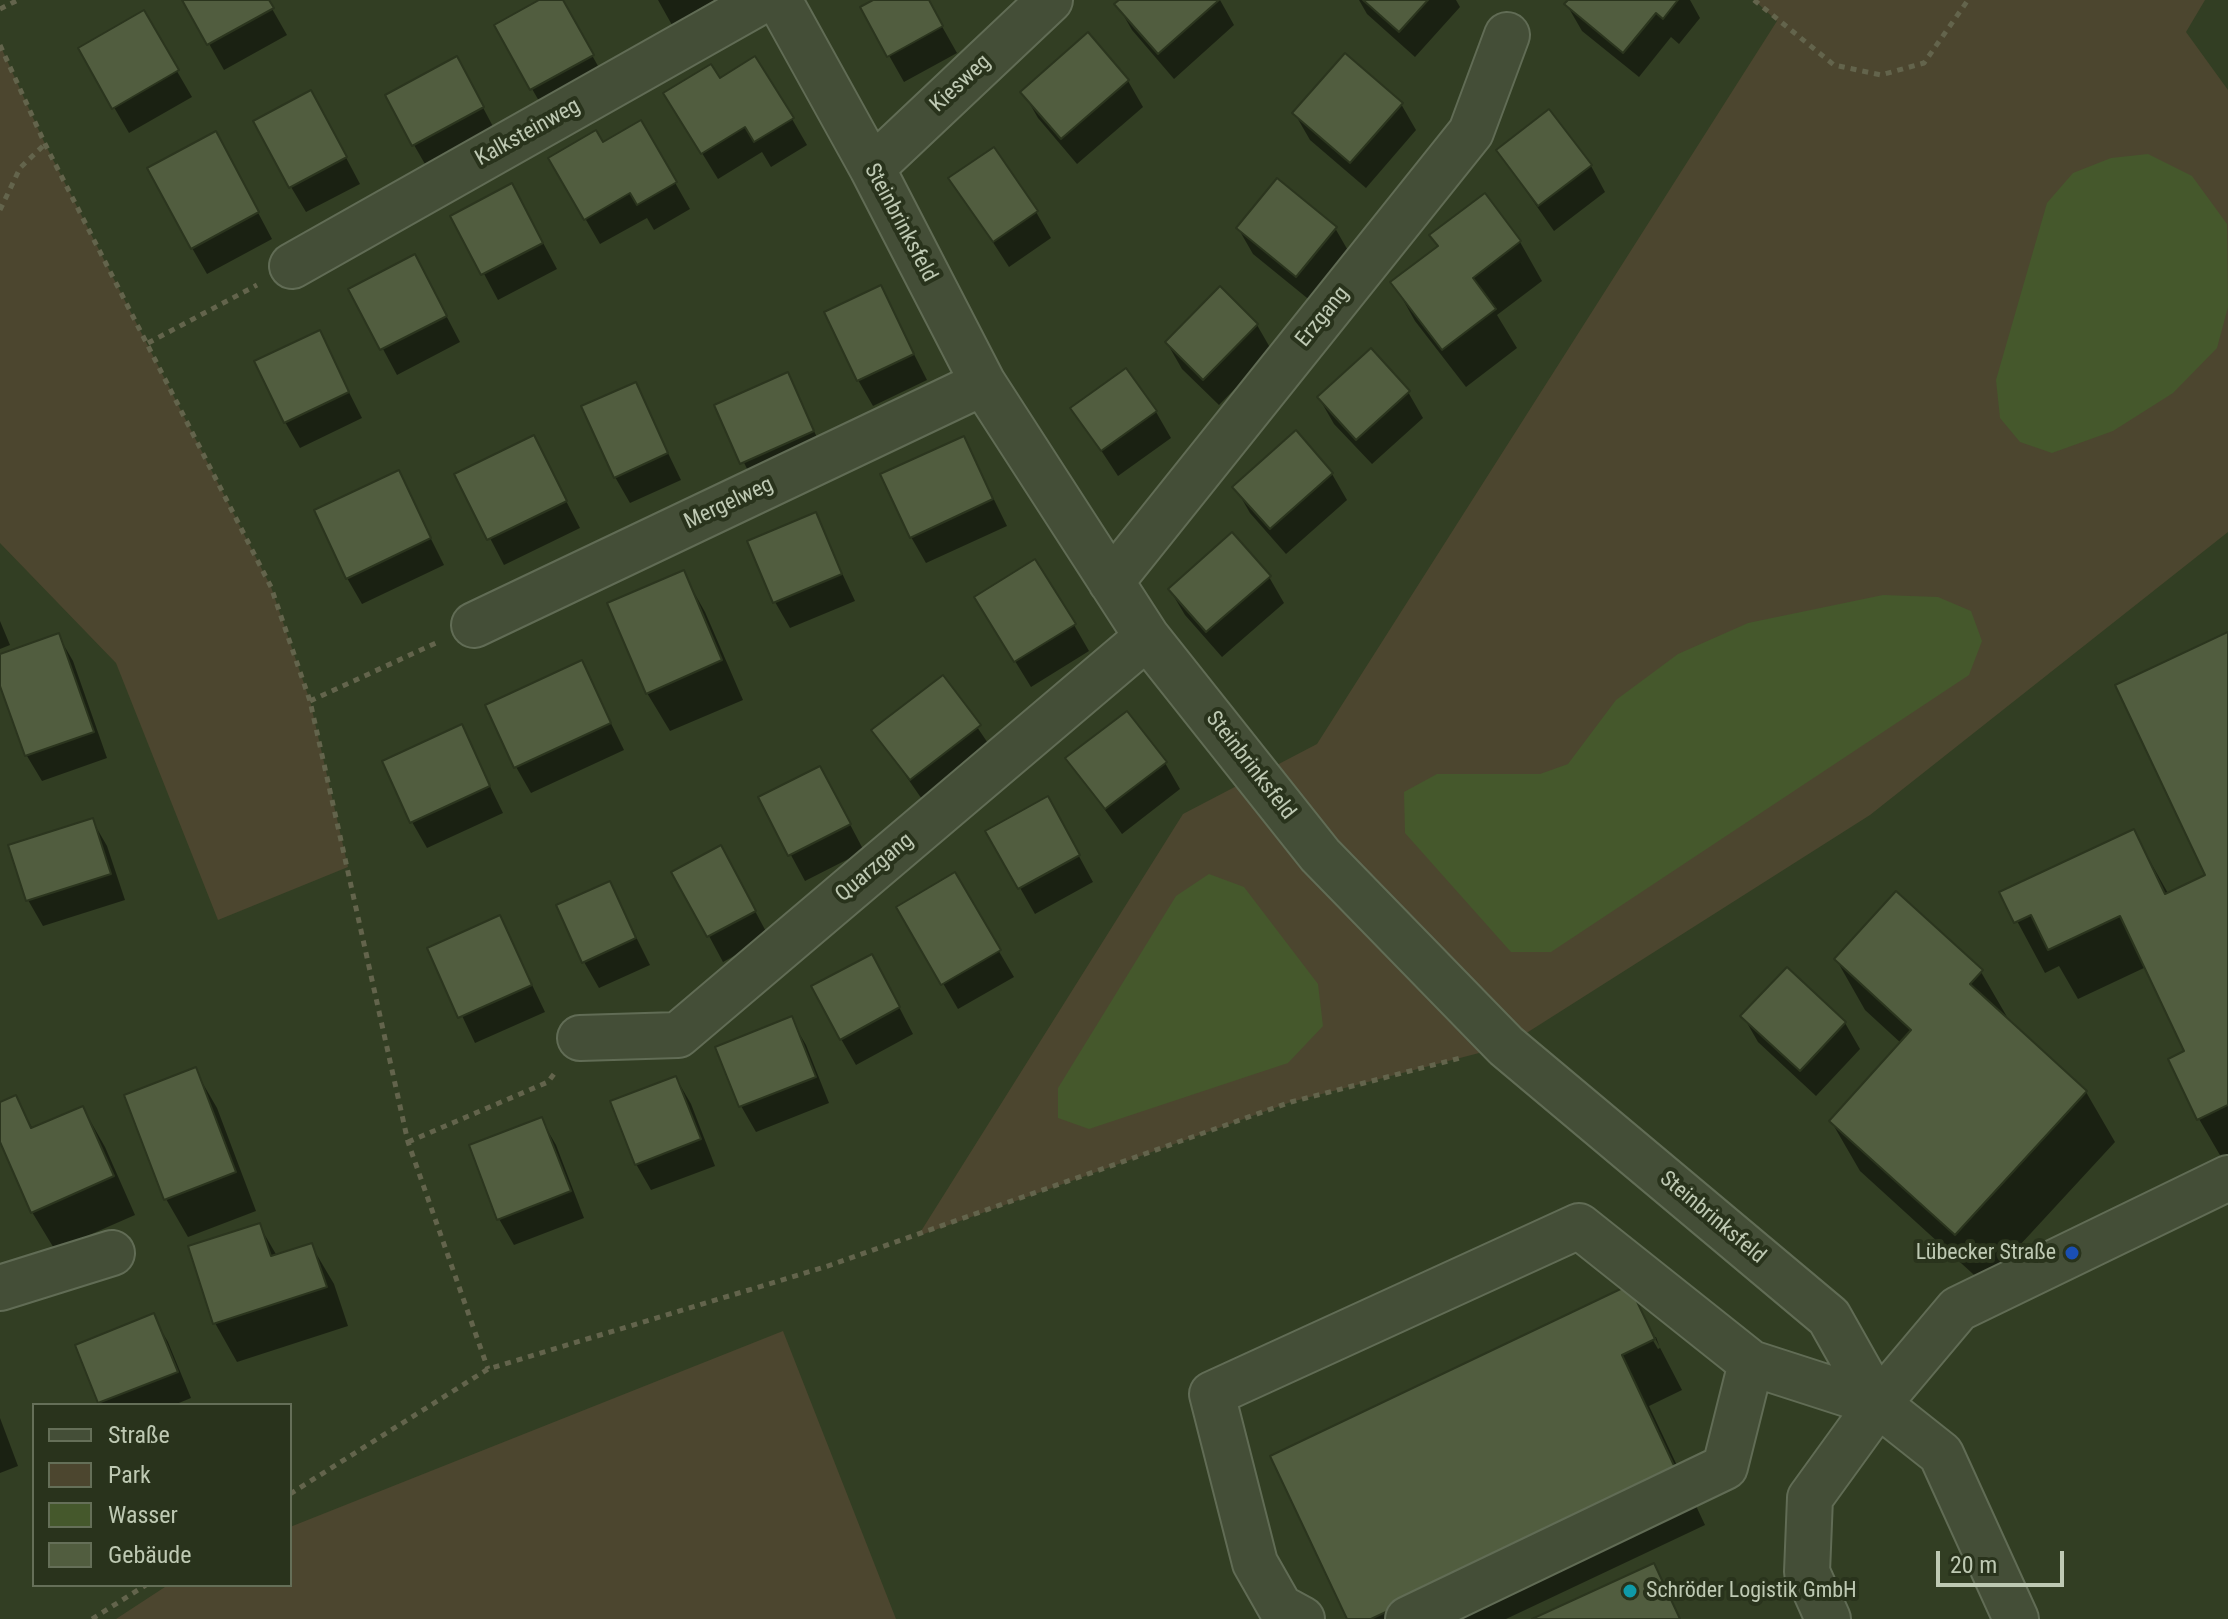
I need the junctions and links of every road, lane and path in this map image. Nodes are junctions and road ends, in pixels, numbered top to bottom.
1 (18, 0) edge
2 (763, 0) edge
3 (779, 0) edge
4 (1050, 0) edge
5 (1754, 0) edge
6 (1968, 0) edge
7 (0, 9) edge
8 (1507, 35) dead end
9 (0, 45) edge
10 (45, 144) junction
11 (872, 168) junction
12 (0, 210) edge
13 (292, 266) joint
14 (148, 343) junction
15 (983, 383) junction
16 (1111, 582) junction
17 (474, 625) joint
18 (1147, 637) junction
19 (310, 701) junction
20 (580, 1038) joint
21 (1506, 1046) junction
22 (408, 1142) junction
23 (2228, 1178) edge
24 (112, 1253) dead end
25 (0, 1288) edge
26 (1751, 1363) junction
27 (488, 1369) junction
28 (1878, 1404) junction
29 (292, 1493) edge
30 (143, 1587) edge
31 (92, 1619) edge
32 (1302, 1619) edge
33 (1408, 1619) edge
34 (1828, 1619) edge
35 (2016, 1619) edge

1 - 7 path
2 - 13 street, Kalksteinweg
3 - 11 street, Steinbrinksfeld
4 - 11 street, Kiesweg
5 - 6 path
8 - 16 street, Erzgang
9 - 10 path
10 - 12 path
10 - 14 path
11 - 15 street, Steinbrinksfeld
13 - 14 path
14 - 19 path
15 - 16 street, Steinbrinksfeld
15 - 17 street, Mergelweg
16 - 18 street, Steinbrinksfeld
17 - 19 path
18 - 20 street, Quarzgang
18 - 21 street, Steinbrinksfeld
19 - 22 path
20 - 22 path
21 - 27 path
21 - 28 street, Steinbrinksfeld
22 - 27 path
23 - 28 street
24 - 25 street
26 - 28 street
26 - 32 street
26 - 33 street
27 - 29 path
28 - 34 street
28 - 35 street
30 - 31 path

